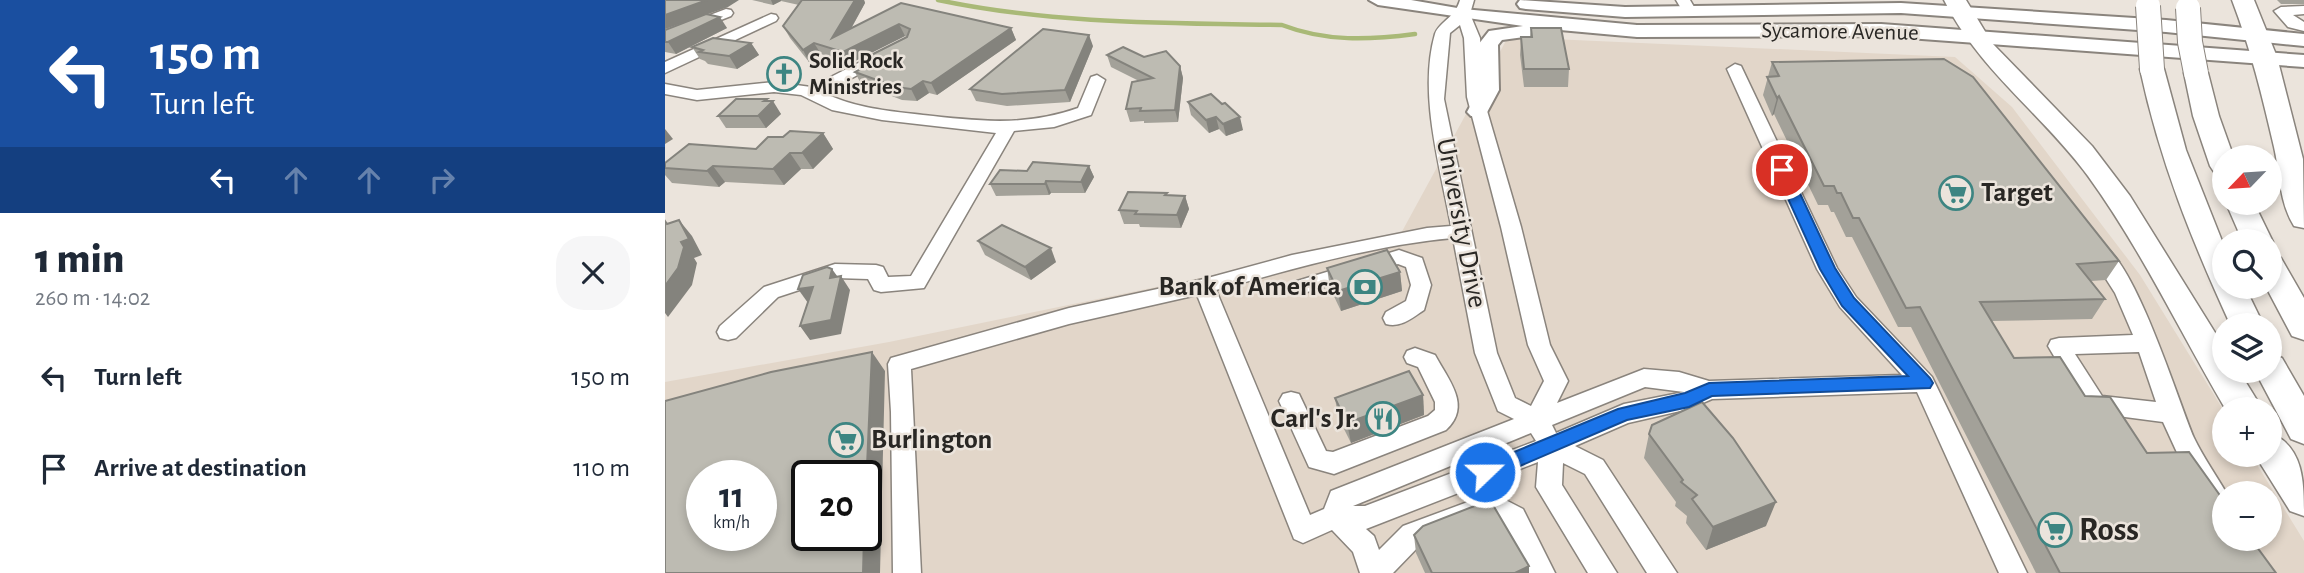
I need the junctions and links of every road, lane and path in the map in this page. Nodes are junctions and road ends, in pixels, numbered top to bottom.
1 (1378, 0) edge
2 (1489, 0) edge
3 (2243, 0) edge
4 (2149, 3) edge
5 (1828, 4) edge
6 (2188, 4) edge
7 (1958, 5) edge
8 (1686, 6) edge
9 (1465, 7) edge
10 (2304, 10) edge
11 (726, 13) dead end
12 (771, 18) dead end
13 (1570, 26) junction
14 (2304, 27) edge
15 (1975, 36) junction
16 (665, 37) edge
17 (2304, 40) edge
18 (906, 43) edge
19 (2262, 46) junction
20 (2304, 61) edge
21 (665, 68) edge
22 (1735, 69) dead end
23 (1097, 80) dead end
24 (673, 91) edge
25 (811, 93) junction
26 (665, 104) edge
27 (1479, 112) junction
28 (1001, 128) junction
29 (2216, 145) edge
30 (2304, 219) edge
31 (2083, 231) edge
32 (1464, 232) junction
33 (2212, 251) edge
34 (1204, 286) junction
35 (1304, 286) dead end
36 (2282, 287) edge
37 (1394, 318) dead end
38 (2304, 328) edge
39 (728, 332) dead end
40 (2148, 342) junction
41 (1415, 357) dead end
42 (1924, 383) junction
43 (2279, 383) edge
44 (1709, 390) junction
45 (2237, 397) edge
46 (1291, 401) dead end
47 (2172, 412) junction
48 (1536, 420) junction
49 (2304, 429) edge
50 (1551, 446) junction
51 (2282, 466) edge
52 (2212, 491) edge
53 (2304, 499) edge
54 (1335, 516) junction
55 (907, 573) edge
56 (1375, 573) edge
57 (1541, 573) edge
58 (1602, 573) edge
59 (1663, 573) edge
60 (2013, 573) edge

1 - 9 main road, Sycamore Avenue
2 - 8 main road, Sycamore Avenue
3 - 19 highway
4 - 33 highway, bridge
5 - 7 main road, Sycamore Avenue
5 - 8 main road, Sycamore Avenue
6 - 29 highway, bridge
7 - 15 highway
7 - 19 main road, Sycamore Avenue
9 - 13 main road, Sycamore Avenue
9 - 27 street, University Drive
9 - 32 street, University Drive
10 - 14 street
11 - 16 street
12 - 21 street
13 - 15 main road, Sycamore Avenue
13 - 27 main road
15 - 19 main road, Sycamore Avenue
15 - 45 highway
17 - 19 main road, Sycamore Avenue
18 - 25 street
19 - 20 main road, Sycamore Avenue
19 - 30 highway
22 - 42 street
23 - 28 street
24 - 25 street
24 - 26 street
25 - 28 street
27 - 48 street, University Drive
28 - 39 street
31 - 40 street
32 - 34 street
32 - 48 street, University Drive
34 - 54 street
34 - 55 street
35 - 37 street
36 - 38 highway
40 - 47 street
40 - 47 street
41 - 46 street
42 - 44 street
42 - 60 street
43 - 49 highway
44 - 48 street
44 - 50 street
47 - 52 street
48 - 50 street
48 - 54 street
50 - 54 street
50 - 58 street
50 - 59 street
51 - 53 highway
54 - 56 street
56 - 57 street

